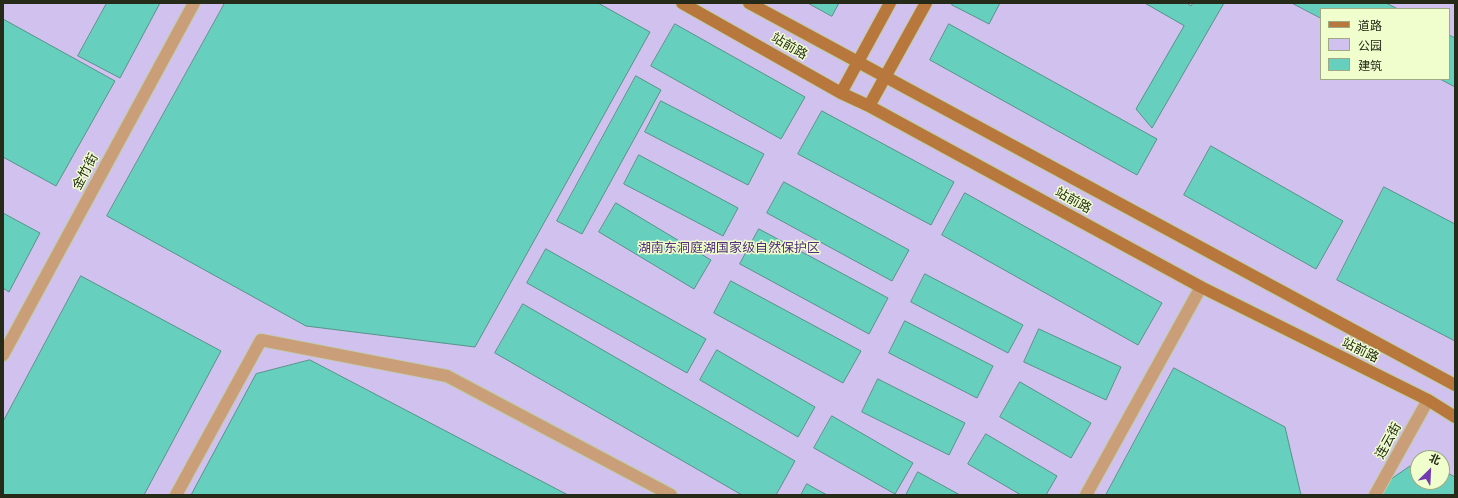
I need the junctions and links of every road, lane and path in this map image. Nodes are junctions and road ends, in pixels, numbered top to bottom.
1 (194, 3) edge
2 (682, 3) edge
3 (750, 3) edge
4 (890, 3) edge
5 (926, 3) edge
6 (858, 61) junction
7 (886, 76) junction
8 (841, 93) junction
9 (870, 106) junction
10 (1201, 288) junction
11 (3, 355) edge
12 (1455, 385) edge
13 (1428, 400) junction
14 (1455, 417) edge
15 (176, 495) edge
16 (671, 495) edge
17 (1086, 495) edge
18 (1375, 495) edge

1 - 11 street, 金竹街
2 - 8 main road, 站前路
3 - 6 main road, 站前路
4 - 6 main road
5 - 7 main road
6 - 7 main road, 站前路
6 - 8 main road
7 - 9 main road
7 - 12 main road, 站前路
8 - 9 main road, 站前路
9 - 10 main road, 站前路
10 - 13 main road, 站前路
10 - 17 street
13 - 14 main road, 站前路
13 - 18 street, 连云街
15 - 16 street

